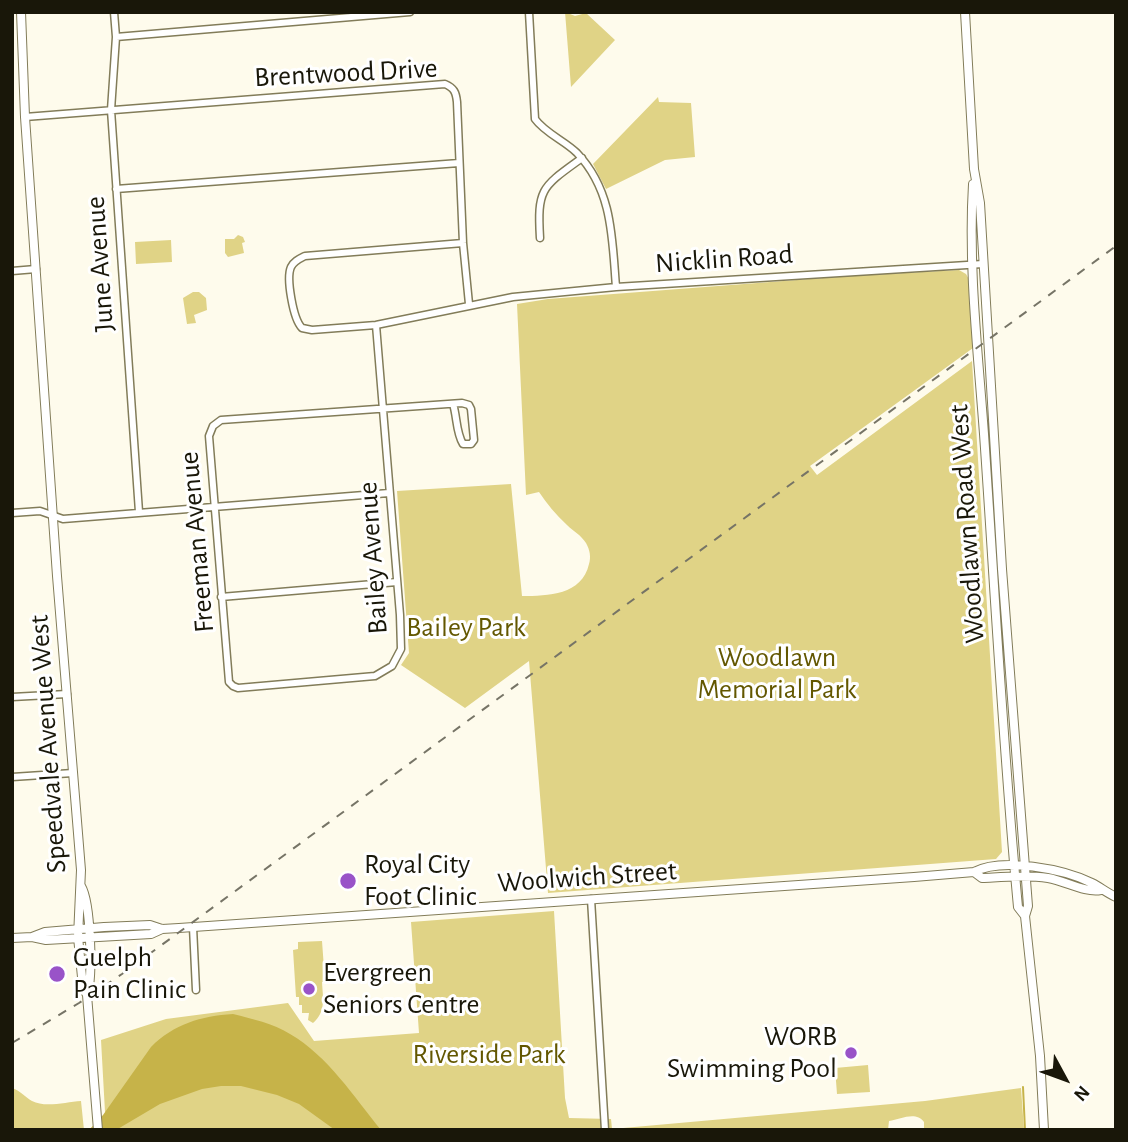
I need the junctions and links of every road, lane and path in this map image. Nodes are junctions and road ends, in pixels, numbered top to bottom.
1 (21, 12) edge
2 (114, 12) edge
3 (410, 12) edge
4 (529, 12) edge
5 (965, 12) edge
6 (116, 37) junction
7 (111, 110) junction
8 (25, 117) junction
9 (582, 158) junction
10 (459, 163) junction
11 (974, 169) junction
12 (116, 189) junction
13 (540, 238) dead end
14 (463, 243) junction
15 (983, 264) junction
16 (973, 265) junction
17 (36, 269) junction
18 (12, 271) edge
19 (616, 287) junction
20 (469, 304) junction
21 (376, 325) junction
22 (453, 404) junction
23 (384, 408) junction
24 (389, 493) junction
25 (215, 508) junction
26 (139, 512) junction
27 (12, 513) edge
28 (53, 514) junction
29 (397, 582) junction
30 (221, 597) junction
31 (233, 687) joint
32 (67, 694) junction
33 (12, 697) edge
34 (73, 773) junction
35 (12, 777) edge
36 (1014, 866) junction
37 (1026, 866) junction
38 (974, 872) junction
39 (1015, 876) junction
40 (1026, 876) junction
41 (81, 886) junction
42 (1101, 890) junction
43 (1116, 897) edge
44 (591, 899) junction
45 (1025, 916) junction
46 (193, 927) junction
47 (78, 933) junction
48 (88, 933) junction
49 (12, 938) edge
50 (195, 990) dead end
51 (87, 995) junction
52 (99, 1130) edge
53 (605, 1130) edge
54 (1044, 1130) edge

1 - 8 main road, Speedvale Avenue West
2 - 6 street, June Avenue
3 - 6 street
4 - 9 street
5 - 11 main road, Woodlawn Road West
6 - 7 street, June Avenue
7 - 8 street, Brentwood Drive
7 - 10 street, Brentwood Drive
7 - 12 street, June Avenue
8 - 17 main road, Speedvale Avenue West
9 - 13 street
9 - 19 street
10 - 12 street
10 - 14 street, Brentwood Drive
11 - 15 main road, Woodlawn Road West
11 - 16 main road, Woodlawn Road West
12 - 26 street, June Avenue
14 - 20 street, Brentwood Drive
14 - 21 street, Nicklin Road
15 - 16 street, Nicklin Road
15 - 37 main road, Woodlawn Road West
16 - 19 street, Nicklin Road
16 - 36 main road, Woodlawn Road West
17 - 18 street
17 - 28 main road, Speedvale Avenue West
19 - 20 street, Nicklin Road
20 - 21 street, Nicklin Road
21 - 23 street, Bailey Avenue
22 - 22 street
22 - 23 street, Freeman Avenue
23 - 24 street, Bailey Avenue
23 - 25 street, Freeman Avenue
24 - 25 street
24 - 29 street, Bailey Avenue
25 - 26 street
25 - 30 street, Freeman Avenue
26 - 28 street
27 - 28 street
28 - 32 main road, Speedvale Avenue West
29 - 30 street
29 - 31 street, Bailey Avenue
30 - 31 street, Freeman Avenue
32 - 33 street
32 - 34 main road, Speedvale Avenue West
34 - 35 street
34 - 41 main road, Speedvale Avenue West
36 - 37 main road, Woolwich Street
36 - 38 main road, Woolwich Street
36 - 39 main road, Woodlawn Road West
37 - 40 main road, Woodlawn Road West
37 - 42 main road, Woolwich Street
38 - 39 main road, Woolwich Street
38 - 44 main road, Woolwich Street
39 - 40 main road, Woolwich Street
39 - 45 main road, Woodlawn Road West
40 - 42 main road, Woolwich Street
40 - 45 main road, Woodlawn Road West
41 - 47 main road, Speedvale Avenue West
41 - 48 main road, Speedvale Avenue West
42 - 43 main road, Woolwich Street
44 - 46 main road, Woolwich Street
44 - 53 street
45 - 54 main road
46 - 48 main road, Woolwich Street
46 - 50 street
47 - 48 main road, Woolwich Street
47 - 49 main road, Woolwich Street
47 - 51 main road, Speedvale Avenue West
48 - 51 main road, Speedvale Avenue West
51 - 52 main road

